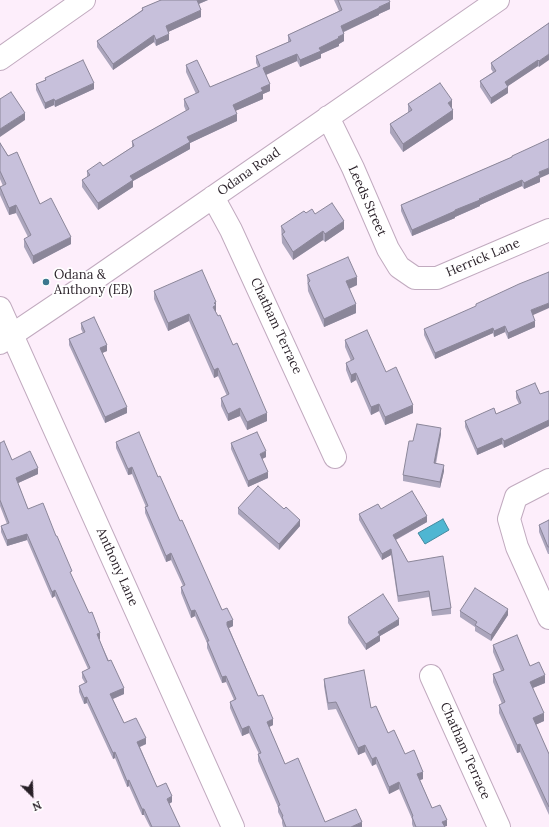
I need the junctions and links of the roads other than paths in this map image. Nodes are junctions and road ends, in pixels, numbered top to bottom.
1 (84, 0) edge
2 (498, 0) edge
3 (0, 59) edge
4 (328, 117) junction
5 (213, 197) junction
6 (549, 230) edge
7 (415, 278) joint
8 (0, 308) edge
9 (6, 339) edge
10 (335, 457) dead end
11 (549, 480) edge
12 (549, 618) edge
13 (431, 676) dead end
14 (232, 827) edge
15 (499, 827) edge

1 - 3 street
2 - 4 street, Odana Road
4 - 5 street, Odana Road
4 - 7 street, Leeds Street
5 - 9 street, Odana Road
5 - 10 street, Chatham Terrace
6 - 7 street, Herrick Lane
8 - 9 street, Anthony Lane
9 - 14 street, Anthony Lane
11 - 12 street
13 - 15 street, Chatham Terrace

